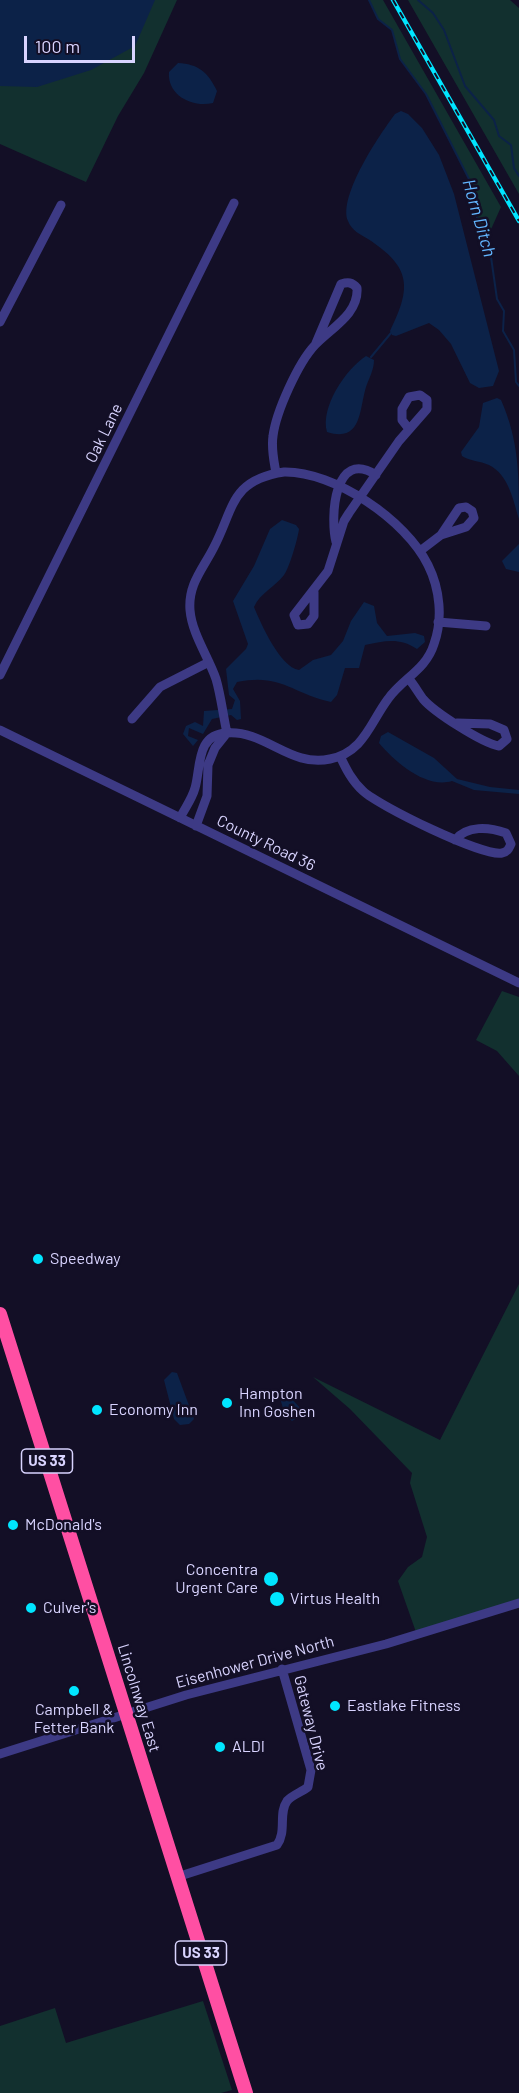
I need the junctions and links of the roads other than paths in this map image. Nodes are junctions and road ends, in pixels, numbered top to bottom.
1 (234, 203) dead end
2 (61, 205) dead end
3 (1, 317) edge
4 (316, 343) junction
5 (409, 429) dead end
6 (276, 473) junction
7 (376, 475) junction
8 (339, 486) junction
9 (361, 499) junction
10 (441, 535) dead end
11 (336, 544) junction
12 (420, 551) junction
13 (314, 592) dead end
14 (438, 622) junction
15 (486, 627) dead end
16 (209, 662) junction
17 (0, 675) edge
18 (409, 679) junction
19 (132, 719) dead end
20 (457, 723) junction
21 (0, 730) edge
22 (227, 732) junction
23 (340, 756) junction
24 (180, 818) junction
25 (196, 826) junction
26 (455, 840) junction
27 (519, 983) edge
28 (0, 1314) edge
29 (519, 1603) edge
30 (282, 1669) junction
31 (126, 1714) junction
32 (0, 1754) edge
33 (177, 1877) junction
34 (246, 2093) edge

1 - 17 street, Oak Lane
2 - 3 street
4 - 4 street
4 - 6 street
5 - 7 street
6 - 8 street
6 - 16 street
7 - 8 street
7 - 9 street
8 - 9 street
8 - 11 street
9 - 11 street
9 - 12 street
10 - 12 street
11 - 13 street
12 - 14 street
14 - 15 street
14 - 18 street
16 - 19 street
16 - 22 street
18 - 20 street
18 - 23 street
20 - 20 street
21 - 24 street, County Road 36
22 - 23 street
22 - 24 street
22 - 25 street
23 - 26 street
24 - 25 street, County Road 36
25 - 27 street, County Road 36
26 - 26 street
28 - 31 highway, Lincolnway East / US 33
29 - 30 street, Eisenhower Drive North
30 - 31 street, Eisenhower Drive North
30 - 33 street, Gateway Drive
31 - 32 street, Eisenhower Drive North
31 - 33 highway, Lincolnway East / US 33
33 - 34 highway, Lincolnway East / US 33

